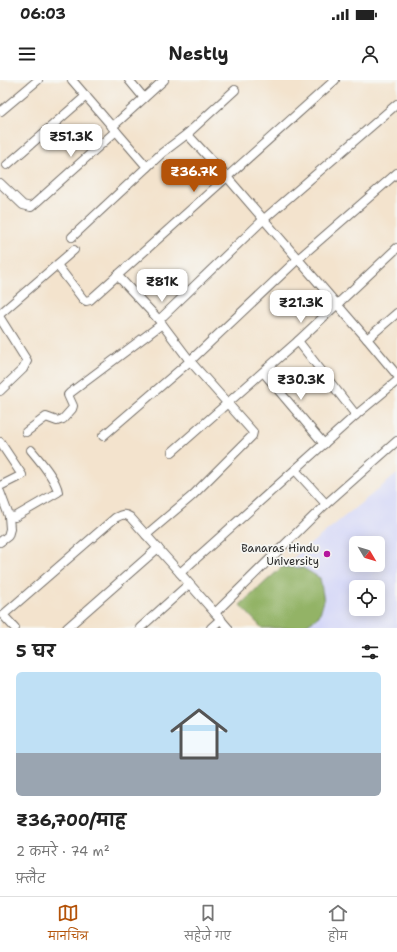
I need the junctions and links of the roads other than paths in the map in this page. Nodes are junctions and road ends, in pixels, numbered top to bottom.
1 (38, 80) edge
2 (72, 80) edge
3 (129, 80) edge
4 (164, 80) edge
5 (335, 80) edge
6 (235, 90) dead end
7 (86, 96) junction
8 (144, 98) junction
9 (397, 104) edge
10 (1, 111) dead end
11 (114, 129) junction
12 (187, 134) junction
13 (7, 165) dead end
14 (148, 167) junction
15 (397, 173) edge
16 (227, 177) junction
17 (0, 183) edge
18 (263, 220) junction
19 (72, 237) dead end
20 (397, 248) edge
21 (74, 250) dead end
22 (298, 259) junction
23 (57, 265) junction
24 (117, 275) junction
25 (337, 303) junction
26 (397, 313) edge
27 (0, 314) edge
28 (0, 318) edge
29 (160, 322) junction
30 (367, 338) junction
31 (298, 341) junction
32 (190, 361) junction
33 (263, 372) junction
34 (397, 375) edge
35 (397, 381) edge
36 (0, 391) edge
37 (228, 403) junction
38 (356, 415) junction
39 (26, 432) dead end
40 (103, 436) dead end
41 (397, 441) edge
42 (0, 442) edge
43 (324, 444) junction
44 (31, 450) dead end
45 (172, 452) dead end
46 (295, 470) junction
47 (0, 486) edge
48 (0, 492) edge
49 (326, 504) junction
50 (10, 516) junction
51 (146, 535) junction
52 (0, 542) edge
53 (158, 548) junction
54 (180, 573) junction
55 (189, 584) junction
56 (215, 612) junction
57 (2, 614) edge
58 (221, 619) junction
59 (15, 628) edge
60 (67, 628) edge
61 (140, 628) edge
62 (211, 628) edge
63 (228, 628) edge

1 - 10 street
2 - 7 street
3 - 8 street
4 - 8 street
5 - 16 street
6 - 12 street
7 - 11 street
7 - 13 street
8 - 11 street
9 - 18 street
11 - 14 street
11 - 17 street
12 - 14 street
12 - 16 street
14 - 19 street
15 - 22 street
16 - 18 street
16 - 24 street
18 - 22 street
18 - 29 street
20 - 25 street
21 - 23 street
22 - 25 street
22 - 32 street
23 - 24 street
23 - 27 street
24 - 29 street
25 - 30 street
25 - 31 street
26 - 30 street
28 - 36 street
29 - 32 street
29 - 39 street
30 - 34 street
31 - 33 street
31 - 38 street
32 - 37 street
32 - 40 street
33 - 37 street
33 - 43 street
35 - 38 street
37 - 45 street
37 - 51 street
38 - 43 street
41 - 49 street
42 - 47 street
43 - 46 street
44 - 50 street
46 - 49 street
46 - 54 street
48 - 50 street
49 - 56 street
50 - 52 street
51 - 53 street
51 - 57 street
53 - 54 street
53 - 60 street
54 - 55 street
55 - 56 street
55 - 61 street
56 - 58 street
57 - 59 street
58 - 62 street
58 - 63 street

